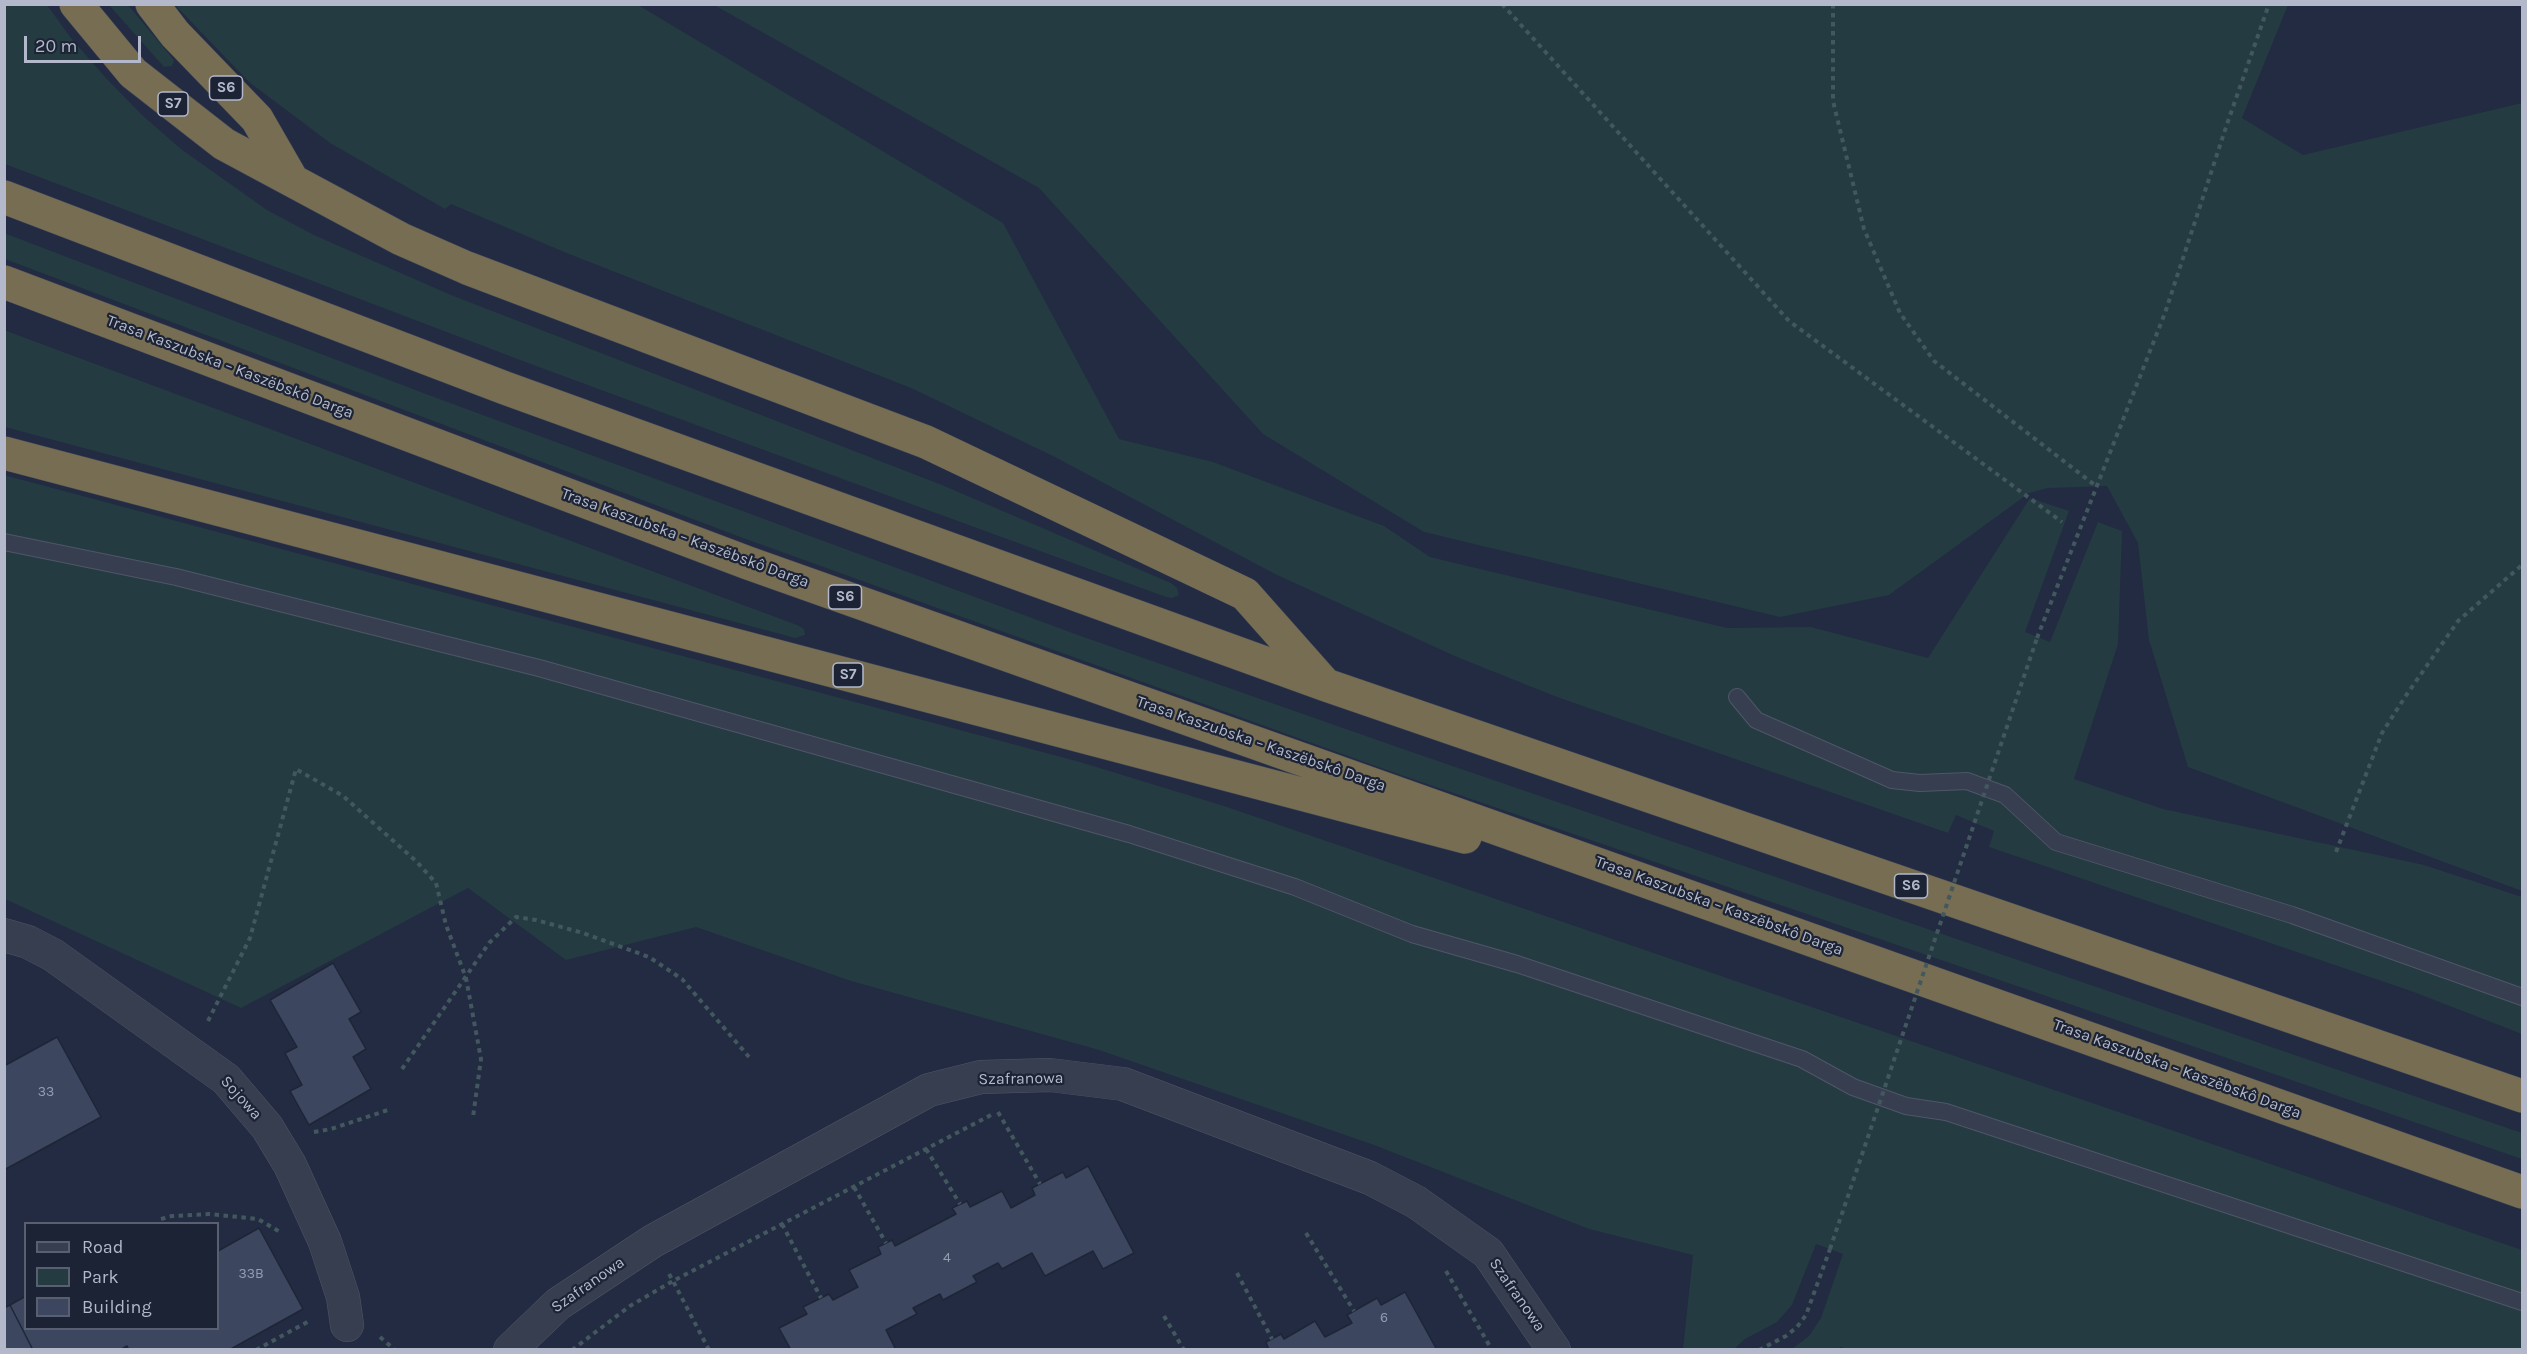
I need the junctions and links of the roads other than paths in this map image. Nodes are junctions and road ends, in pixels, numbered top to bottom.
1 (76, 4) edge
2 (152, 4) edge
3 (291, 178) junction
4 (4, 197) edge
5 (4, 282) edge
6 (4, 453) edge
7 (4, 542) edge
8 (1326, 685) junction
9 (1737, 698) dead end
10 (1691, 896) junction
11 (4, 935) edge
12 (2523, 997) edge
13 (2523, 1096) edge
14 (2523, 1192) edge
15 (2523, 1302) edge
16 (347, 1325) dead end
17 (510, 1350) edge
18 (1554, 1350) edge

1 - 3 highway, S7
2 - 3 highway, S6
3 - 8 highway, S6
4 - 8 highway, S6
5 - 10 highway, Trasa Kaszubska – Kaszëbskô Darga / S6
6 - 10 highway, S7
7 - 15 lane
8 - 13 highway, S6
9 - 12 lane
10 - 14 highway, Trasa Kaszubska – Kaszëbskô Darga / S6
11 - 16 street, Sojowa
17 - 18 street, Szafranowa

